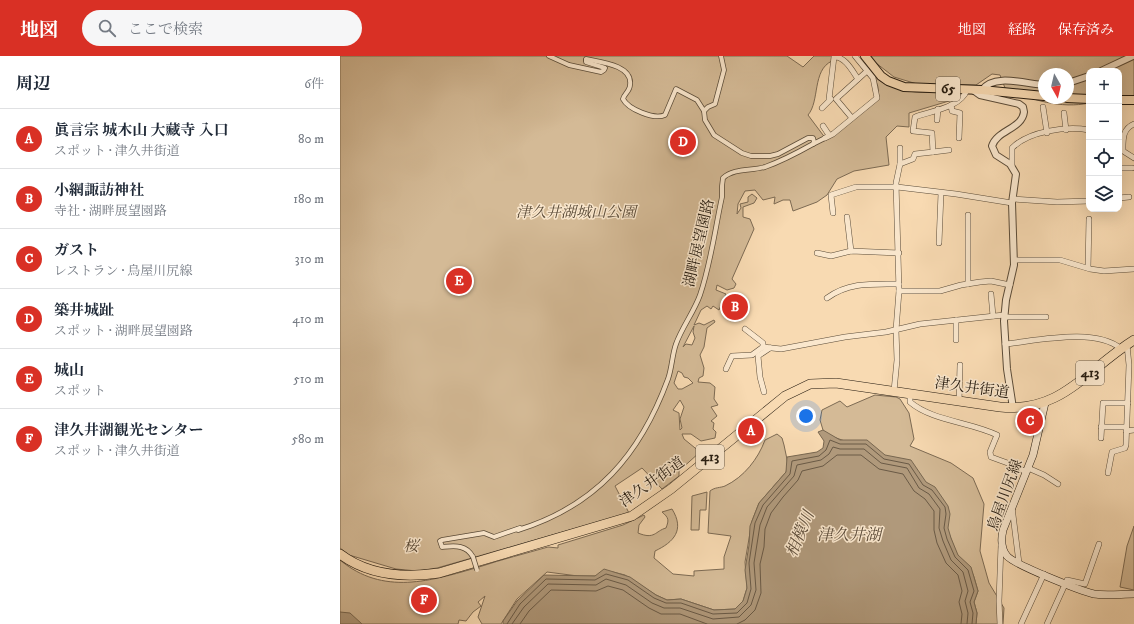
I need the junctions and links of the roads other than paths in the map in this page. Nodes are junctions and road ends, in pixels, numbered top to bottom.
1 (549, 56) edge
2 (721, 56) edge
3 (855, 56) edge
4 (865, 56) edge
5 (1133, 56) edge
6 (1107, 68) edge
7 (867, 71) junction
8 (1086, 77) edge
9 (858, 79) junction
10 (1074, 81) edge
11 (1038, 85) edge
12 (970, 90) junction
13 (982, 90) junction
14 (1038, 95) edge
15 (1074, 98) edge
16 (829, 99) junction
17 (836, 99) junction
18 (1086, 99) edge
19 (1122, 100) edge
20 (1134, 100) edge
21 (950, 105) junction
22 (1043, 107) dead end
23 (822, 108) dead end
24 (938, 109) junction
25 (704, 111) junction
26 (1064, 113) dead end
27 (852, 118) junction
28 (937, 120) dead end
29 (1134, 124) edge
30 (823, 126) dead end
31 (1066, 130) junction
32 (1086, 130) edge
33 (1047, 133) junction
34 (1122, 134) edge
35 (827, 136) junction
36 (959, 138) dead end
37 (1122, 140) edge
38 (814, 144) junction
39 (900, 148) dead end
40 (949, 150) dead end
41 (933, 152) junction
42 (1134, 158) edge
43 (900, 164) junction
44 (1012, 166) junction
45 (1122, 168) edge
46 (1132, 168) dead end
47 (897, 187) junction
48 (941, 193) junction
49 (1129, 197) dead end
50 (1122, 198) edge
51 (1012, 201) junction
52 (1086, 201) edge
53 (833, 213) dead end
54 (968, 215) dead end
55 (847, 217) dead end
56 (1089, 219) dead end
57 (939, 243) dead end
58 (851, 251) junction
59 (817, 253) dead end
60 (898, 253) junction
61 (1014, 260) junction
62 (1088, 268) junction
63 (1134, 269) edge
64 (899, 284) junction
65 (968, 284) junction
66 (1010, 285) junction
67 (899, 291) junction
68 (991, 294) dead end
69 (827, 298) dead end
70 (994, 316) junction
71 (1004, 316) junction
72 (1046, 317) dead end
73 (956, 320) junction
74 (746, 329) dead end
75 (896, 330) junction
76 (956, 340) dead end
77 (1005, 344) junction
78 (1127, 345) edge
79 (763, 347) junction
80 (770, 348) junction
81 (960, 365) dead end
82 (726, 369) dead end
83 (894, 391) junction
84 (764, 392) dead end
85 (910, 394) junction
86 (959, 401) junction
87 (1045, 403) junction
88 (1128, 403) junction
89 (1013, 408) junction
90 (1101, 427) junction
91 (1126, 429) junction
92 (1134, 430) edge
93 (1101, 438) dead end
94 (1027, 470) junction
95 (1108, 473) dead end
96 (1058, 484) dead end
97 (1012, 506) junction
98 (1002, 540) junction
99 (1099, 544) dead end
100 (340, 554) edge
101 (1019, 564) junction
102 (477, 572) dead end
103 (1044, 574) junction
104 (1065, 583) junction
105 (1134, 594) edge
106 (1000, 624) edge
107 (1021, 624) edge
108 (1047, 624) edge

1 - 25 street
2 - 25 street
3 - 7 street
4 - 12 main road, 65
5 - 6 street
7 - 9 street
7 - 27 street
8 - 10 street
9 - 16 street
9 - 17 street
11 - 13 street
12 - 13 main road, 65
12 - 21 street
12 - 44 street
13 - 14 main road, 65
15 - 18 main road
16 - 17 street
16 - 23 street
17 - 27 street
19 - 20 main road
21 - 24 street
21 - 36 street
22 - 33 street
24 - 28 street
24 - 41 street
25 - 38 street
26 - 31 street
27 - 35 street
29 - 34 street
30 - 35 street
31 - 32 street
31 - 33 street
33 - 44 street
35 - 38 street, 湖畔展望園路
37 - 42 street
38 - 102 street, 湖畔展望園路, bridge
39 - 43 street
40 - 41 street
41 - 43 street
43 - 47 street
44 - 51 street
45 - 46 street
47 - 48 street
47 - 53 street
47 - 60 street
48 - 51 street
48 - 57 street
49 - 50 street
51 - 52 street
51 - 61 street
54 - 65 street
55 - 58 street
56 - 62 street
58 - 59 street
58 - 60 street
60 - 64 street
61 - 62 street
61 - 66 street
62 - 63 street
64 - 67 street
64 - 69 street
65 - 66 street
65 - 67 street
66 - 71 street
67 - 75 street
68 - 70 street
70 - 71 street
70 - 73 street
71 - 72 street
71 - 77 street
73 - 75 street
73 - 76 street
74 - 79 street
75 - 80 street
75 - 83 street
77 - 78 street
77 - 89 street
78 - 87 highway, 津久井街道 / 413
78 - 88 street
79 - 80 street
79 - 82 street
80 - 84 street
81 - 86 street
83 - 85 highway, 津久井街道 / 413
83 - 100 highway, 津久井街道 / 413
85 - 86 highway, 津久井街道 / 413
85 - 94 street
86 - 89 highway, 津久井街道 / 413
87 - 89 highway, 津久井街道 / 413
87 - 94 main road, 鳥屋川尻線
88 - 90 street
88 - 91 street
90 - 91 street
90 - 93 street
91 - 92 street
91 - 95 street
94 - 96 street
94 - 97 main road, 鳥屋川尻線
97 - 98 main road, 鳥屋川尻線
97 - 101 street
98 - 101 main road, 鳥屋川尻線
98 - 106 street
99 - 104 street
101 - 103 main road, 鳥屋川尻線
103 - 104 main road, 鳥屋川尻線
103 - 107 street
104 - 105 main road, 鳥屋川尻線
104 - 108 street

